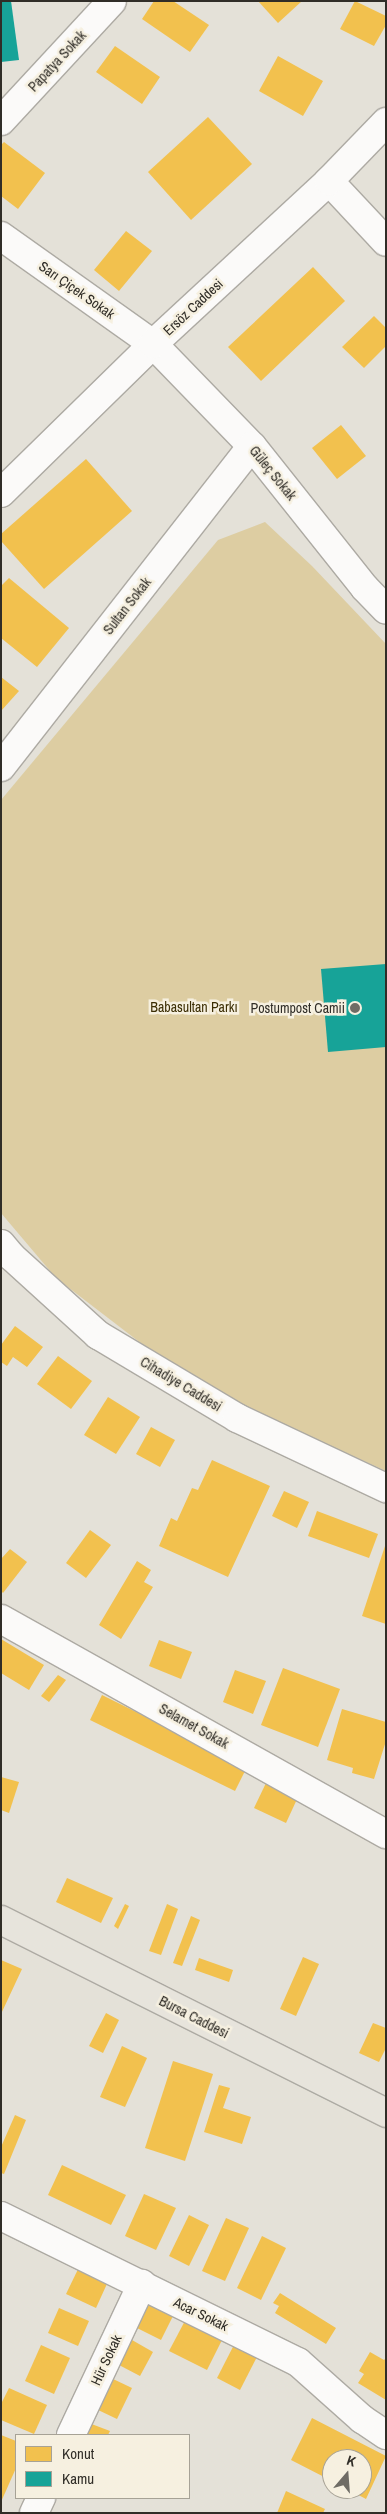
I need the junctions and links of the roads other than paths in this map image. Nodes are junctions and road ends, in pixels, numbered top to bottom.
1 (112, 1) edge
2 (1, 121) edge
3 (386, 122) edge
4 (329, 180) junction
5 (1, 236) edge
6 (386, 242) edge
7 (153, 344) junction
8 (252, 446) junction
9 (1, 493) edge
10 (386, 610) edge
11 (1, 767) edge
12 (1, 1244) edge
13 (386, 1488) edge
14 (1, 1619) edge
15 (386, 1834) edge
16 (1, 1920) edge
17 (386, 2113) edge
18 (1, 2216) edge
19 (142, 2284) junction
20 (71, 2434) edge
21 (386, 2435) edge
22 (41, 2499) edge
23 (34, 2513) edge

1 - 2 street, Papatya Sokak
3 - 4 street, Ersöz Caddesi
4 - 6 street
4 - 7 street, Ersöz Caddesi
5 - 7 street, Sarı Çiçek Sokak
7 - 8 street, Güleç Sokak
7 - 9 street, Ersöz Caddesi
8 - 10 street, Güleç Sokak
8 - 11 street, Sultan Sokak
12 - 13 street, Cihadiye Caddesi
14 - 15 street, Selamet Sokak
16 - 17 main road, Bursa Caddesi
18 - 19 street, Acar Sokak
19 - 20 street, Hür Sokak
19 - 21 street, Acar Sokak
22 - 23 street

